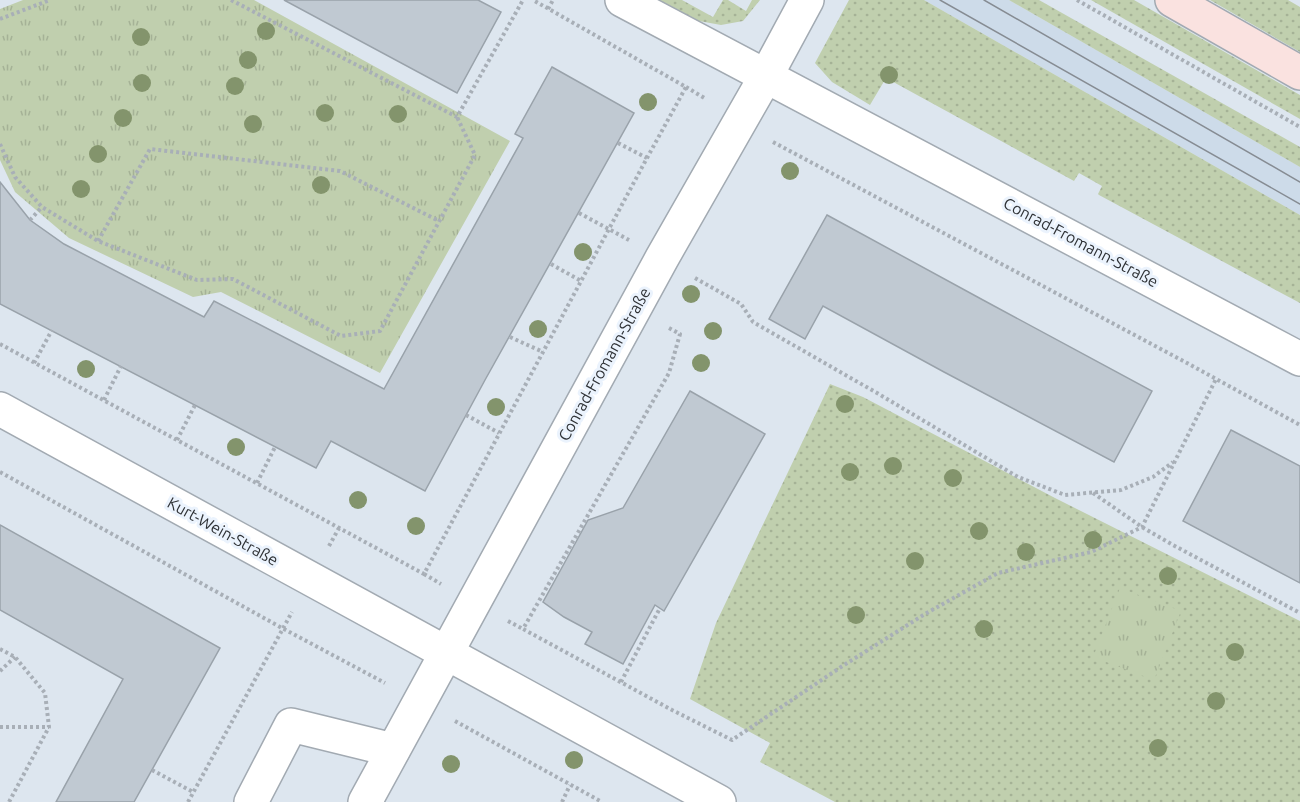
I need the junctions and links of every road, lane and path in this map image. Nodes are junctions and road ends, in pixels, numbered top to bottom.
1 (50, 0) edge
2 (231, 0) edge
3 (523, 0) edge
4 (533, 0) edge
5 (553, 0) edge
6 (622, 0) edge
7 (807, 0) edge
8 (1077, 0) edge
9 (1172, 0) edge
10 (548, 9) junction
11 (0, 20) edge
12 (1300, 73) edge
13 (766, 76) junction
14 (686, 87) junction
15 (457, 117) junction
16 (740, 121) junction
17 (1300, 128) edge
18 (618, 143) dead end
19 (0, 144) edge
20 (647, 158) junction
21 (42, 207) junction
22 (579, 213) dead end
23 (30, 220) dead end
24 (440, 221) junction
25 (609, 229) junction
26 (98, 241) junction
27 (662, 258) junction
28 (551, 264) dead end
29 (581, 280) junction
30 (634, 309) junction
31 (52, 330) dead end
32 (510, 337) dead end
33 (0, 344) edge
34 (543, 352) junction
35 (1300, 358) edge
36 (34, 363) junction
37 (121, 366) dead end
38 (1216, 379) junction
39 (104, 400) junction
40 (195, 405) dead end
41 (0, 409) edge
42 (466, 415) dead end
43 (1300, 425) edge
44 (499, 433) junction
45 (177, 440) junction
46 (275, 447) dead end
47 (1175, 460) junction
48 (0, 472) edge
49 (257, 483) junction
50 (1093, 493) junction
51 (1142, 527) junction
52 (339, 528) junction
53 (311, 580) junction
54 (660, 608) dead end
55 (1300, 613) edge
56 (282, 628) junction
57 (0, 649) edge
58 (447, 654) junction
59 (15, 657) junction
60 (0, 671) edge
61 (621, 682) junction
62 (419, 702) junction
63 (0, 727) edge
64 (49, 727) junction
65 (393, 750) junction
66 (152, 770) dead end
67 (570, 785) junction
68 (193, 792) junction
69 (9, 802) edge
70 (188, 802) edge
71 (251, 802) edge
72 (365, 802) edge
73 (562, 802) edge
74 (602, 802) edge
75 (720, 802) edge

1 - 11 path
2 - 15 path
3 - 15 path
4 - 10 path
5 - 10 path
6 - 13 street
7 - 13 street, Conrad-Fromann-Straße
8 - 17 path
9 - 12 street
10 - 14 path
13 - 16 street, Conrad-Fromann-Straße
13 - 35 street, Conrad-Fromann-Straße
14 - 16 path
14 - 20 path
15 - 24 path
16 - 27 street, Conrad-Fromann-Straße
16 - 38 path
18 - 20 path
19 - 21 path
20 - 25 path
21 - 23 path
21 - 26 path
22 - 25 path
24 - 26 path
24 - 26 path
25 - 27 path
25 - 29 path
27 - 30 street, Conrad-Fromann-Straße
27 - 50 path
28 - 29 path
29 - 34 path
30 - 58 street, Conrad-Fromann-Straße
30 - 61 path
31 - 36 path
32 - 34 path
33 - 36 path
34 - 44 path
36 - 39 path
37 - 39 path
38 - 43 path
38 - 47 path
39 - 45 path
40 - 45 path
41 - 53 street, Kurt-Wein-Straße
42 - 44 path
44 - 52 path
45 - 49 path
46 - 49 path
47 - 50 path
47 - 51 path
48 - 56 path
49 - 52 path
50 - 51 path
51 - 55 path
51 - 61 path
52 - 53 path
53 - 56 path
53 - 58 street, Kurt-Wein-Straße
54 - 61 path
56 - 62 path
56 - 68 path
57 - 59 path
58 - 62 street, Conrad-Fromann-Straße
58 - 75 street
59 - 60 path
59 - 64 path
62 - 65 street, Conrad-Fromann-Straße
62 - 67 path
63 - 64 path
64 - 69 path
65 - 71 street
65 - 72 street, Conrad-Fromann-Straße
66 - 68 path
67 - 73 path
67 - 74 path
68 - 70 path

